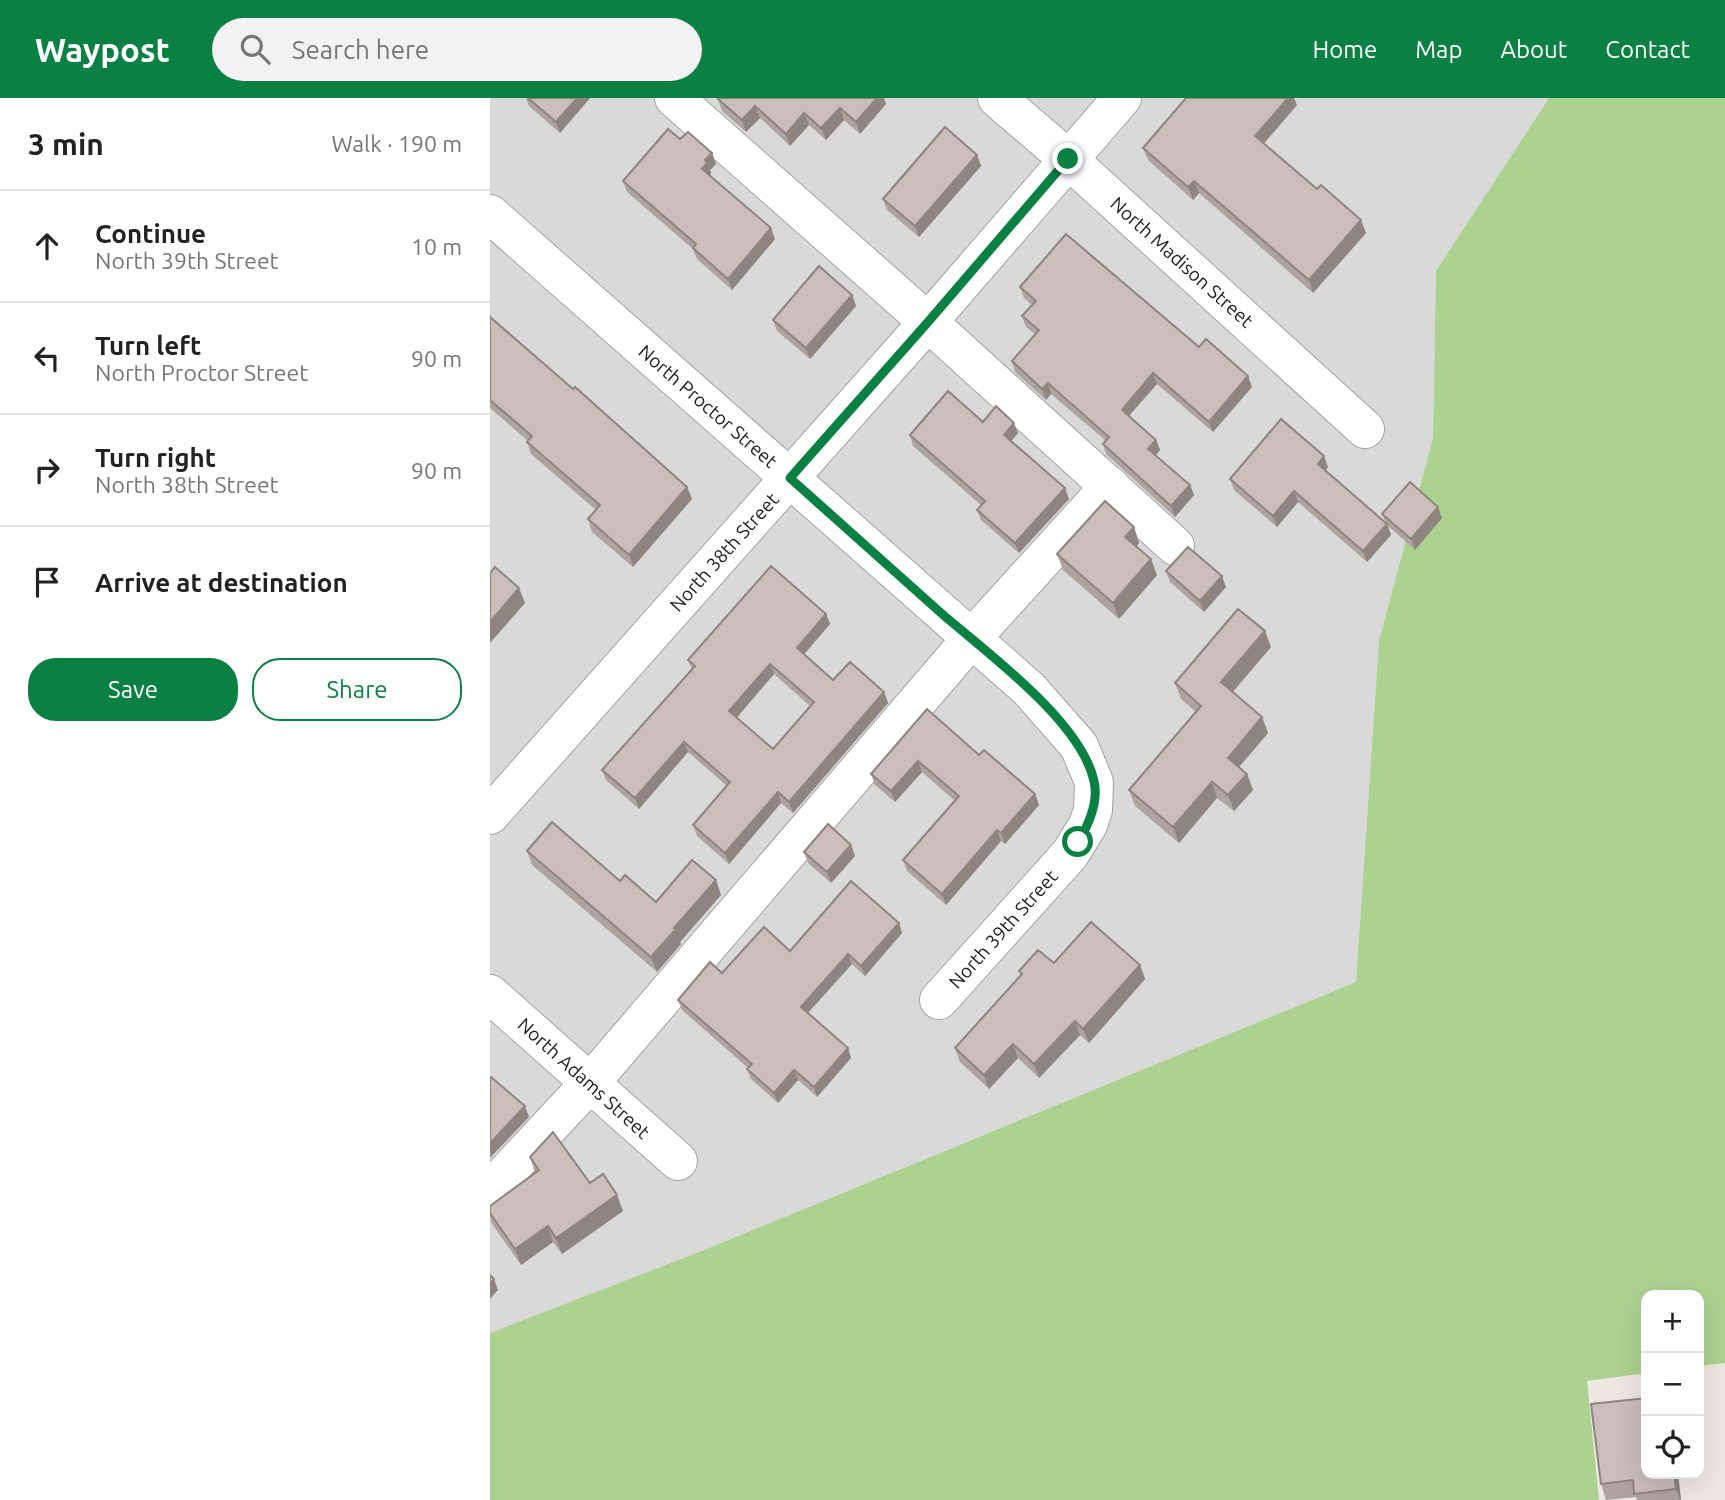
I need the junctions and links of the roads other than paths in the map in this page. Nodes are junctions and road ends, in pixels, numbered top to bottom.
1 (674, 98) edge
2 (998, 98) edge
3 (1122, 98) edge
4 (1068, 159) junction
5 (490, 214) edge
6 (928, 322) junction
7 (1365, 429) dead end
8 (790, 478) junction
9 (1110, 486) junction
10 (1175, 546) dead end
11 (971, 639) junction
12 (1094, 782) joint
13 (490, 815) edge
14 (490, 994) edge
15 (939, 1000) dead end
16 (590, 1083) junction
17 (678, 1161) dead end
18 (490, 1190) edge

1 - 6 street
2 - 4 street, North Madison Street
3 - 4 street, North 38th Street
4 - 6 street, North 38th Street
4 - 7 street, North Madison Street
5 - 8 street, North Proctor Street
6 - 8 street, North 38th Street
6 - 9 street
8 - 11 street, North Proctor Street
8 - 13 street, North 38th Street
9 - 10 street
9 - 11 street
11 - 12 street, North Proctor Street
11 - 16 street
12 - 15 street, North 39th Street
14 - 16 street, North Adams Street
16 - 17 street, North Adams Street
16 - 18 street

